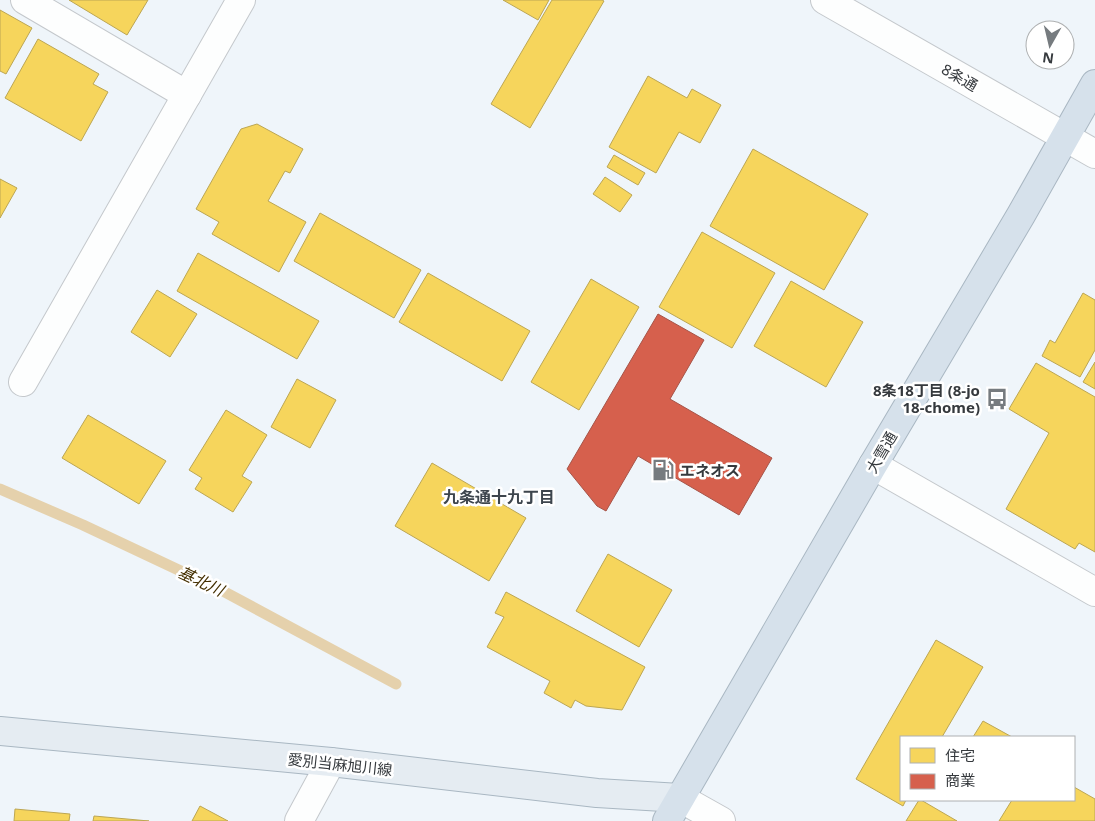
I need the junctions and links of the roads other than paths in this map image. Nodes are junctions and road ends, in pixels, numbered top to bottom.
1 (25, 0) edge
2 (241, 0) edge
3 (825, 0) edge
4 (1095, 84) edge
5 (186, 95) junction
6 (1065, 136) junction
7 (1095, 154) edge
8 (23, 382) dead end
9 (873, 465) junction
10 (1095, 592) edge
11 (0, 731) edge
12 (331, 762) junction
13 (673, 809) edge
14 (299, 821) edge
15 (721, 821) edge

1 - 5 street
2 - 5 street
3 - 6 street, 8条通
4 - 6 highway, 大雪通
5 - 8 street
6 - 7 street, 8条通
6 - 9 highway, 大雪通
9 - 10 street
9 - 13 highway, 大雪通
11 - 12 main road, 愛別当麻旭川線
12 - 13 main road, 愛別当麻旭川線
12 - 14 street
13 - 15 street

